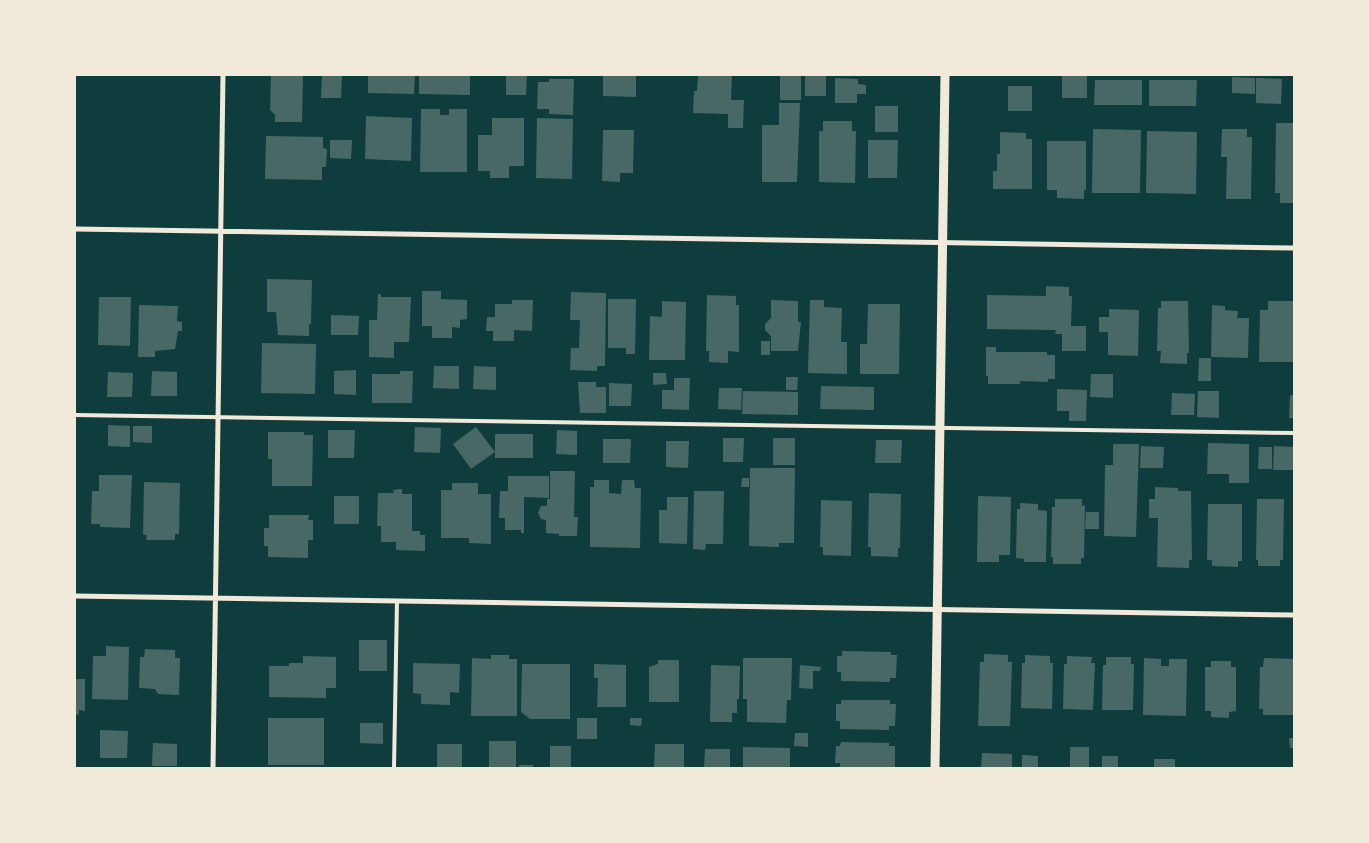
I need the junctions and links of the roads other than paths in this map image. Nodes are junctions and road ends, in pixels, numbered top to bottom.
1 (223, 75) edge
2 (945, 75) edge
3 (75, 228) edge
4 (221, 231) junction
5 (942, 242) junction
6 (1294, 248) edge
7 (75, 415) edge
8 (218, 418) junction
9 (940, 428) junction
10 (1294, 433) edge
11 (75, 596) edge
12 (216, 598) junction
13 (397, 601) junction
14 (937, 610) junction
15 (1294, 615) edge
16 (213, 768) edge
17 (394, 768) edge
18 (935, 768) edge

1 - 4 street
2 - 5 street
3 - 4 street
4 - 5 street
4 - 8 street
5 - 6 street
5 - 9 street
7 - 8 lane
8 - 9 lane
8 - 12 street
9 - 10 lane
9 - 14 street
11 - 12 street
12 - 13 street
12 - 16 street
13 - 14 street
13 - 17 lane
14 - 15 street
14 - 18 street

